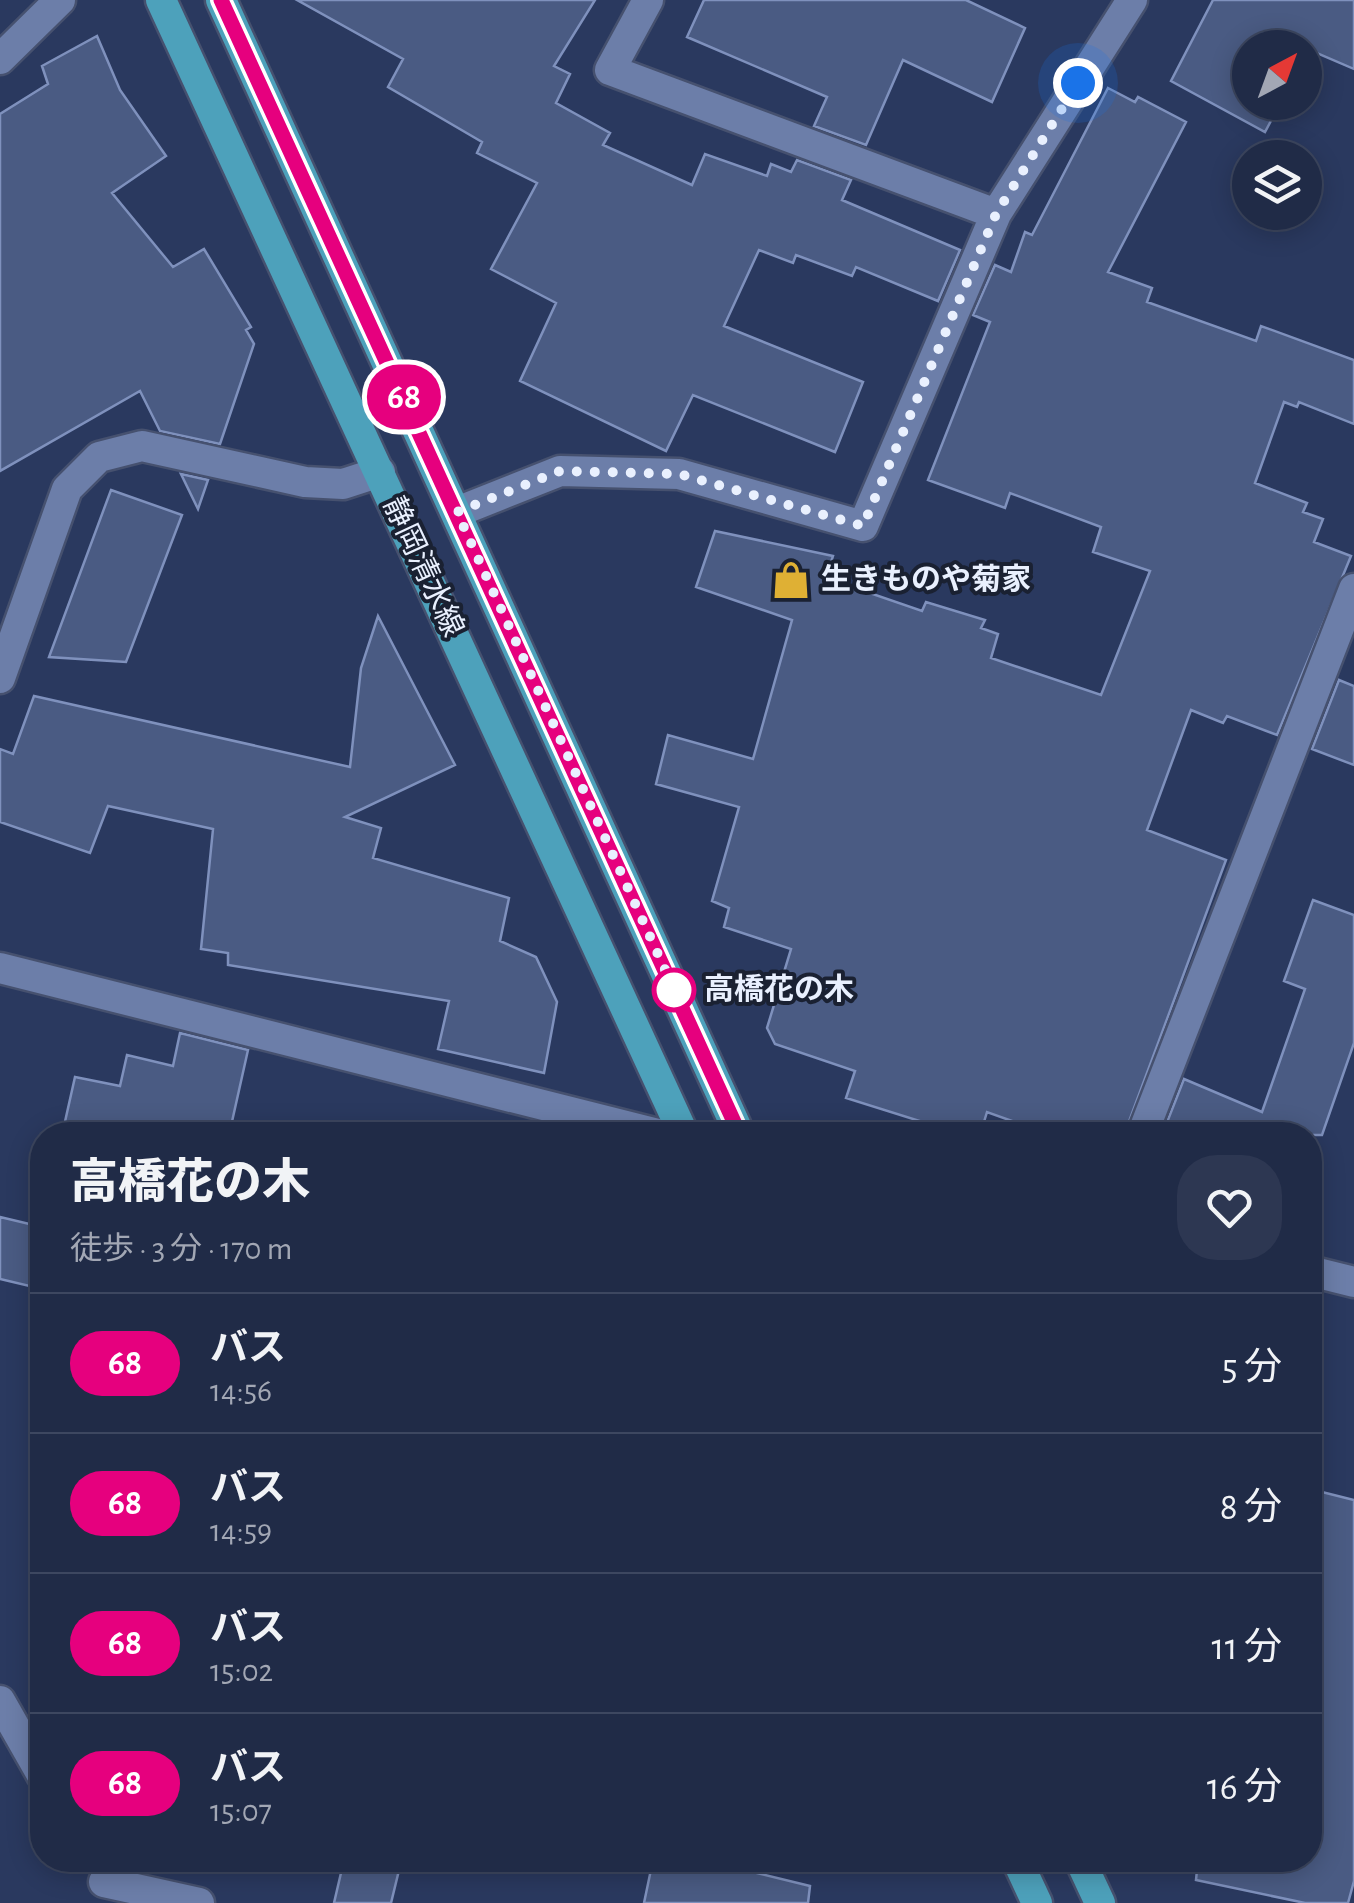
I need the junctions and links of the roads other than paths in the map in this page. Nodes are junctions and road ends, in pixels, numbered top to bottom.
1 (60, 0) edge
2 (161, 0) edge
3 (221, 0) edge
4 (648, 0) edge
5 (1132, 0) edge
6 (0, 60) edge
7 (996, 214) junction
8 (380, 472) junction
9 (457, 512) junction
10 (1354, 589) edge
11 (0, 678) edge
12 (0, 968) edge
13 (610, 1122) edge
14 (678, 1122) edge
15 (734, 1122) edge
16 (1147, 1122) edge
17 (1322, 1274) edge
18 (1354, 1282) edge
19 (0, 1701) edge
20 (30, 1755) edge
21 (1023, 1872) edge
22 (1086, 1872) edge
23 (104, 1882) edge
24 (199, 1903) edge
25 (1037, 1903) edge
26 (1100, 1903) edge

1 - 6 street
2 - 8 main road, 静岡清水線
3 - 9 main road, 静岡清水線
4 - 7 street
5 - 7 street
7 - 9 street
8 - 11 street
8 - 14 main road, 静岡清水線
9 - 15 main road, 静岡清水線
10 - 16 street
12 - 13 street
17 - 18 street
19 - 20 street
21 - 25 main road
22 - 26 main road
23 - 24 street

